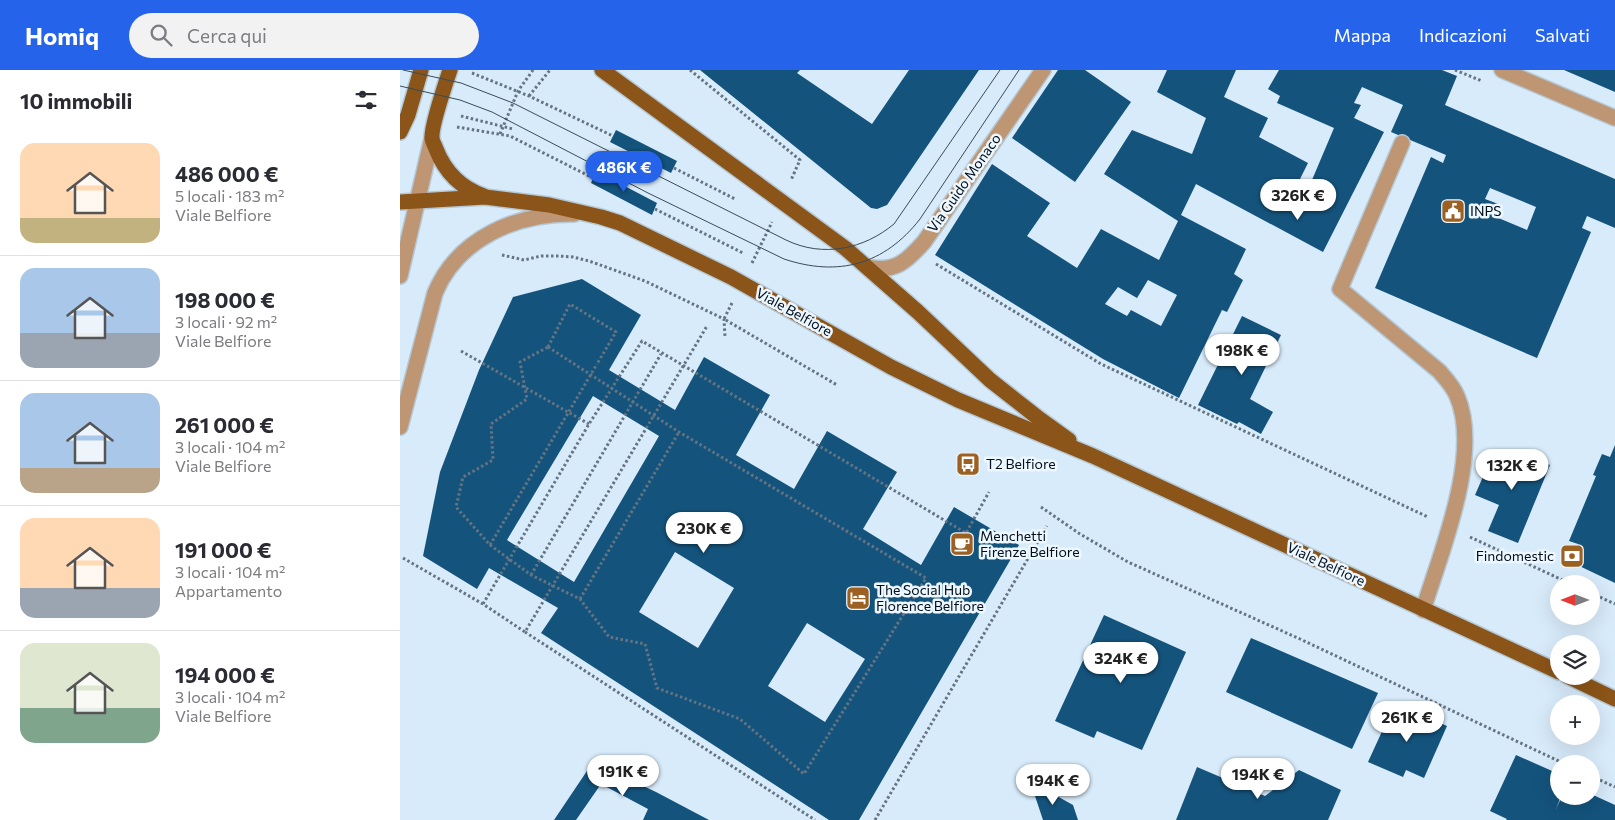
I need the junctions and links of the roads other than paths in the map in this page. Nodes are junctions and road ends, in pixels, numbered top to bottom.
1 (421, 70) edge
2 (450, 70) edge
3 (602, 70) edge
4 (1043, 70) edge
5 (1502, 70) edge
6 (1615, 118) edge
7 (400, 132) edge
8 (432, 138) junction
9 (1402, 143) dead end
10 (485, 197) junction
11 (416, 201) junction
12 (400, 202) edge
13 (591, 214) junction
14 (868, 267) junction
15 (400, 276) edge
16 (400, 427) edge
17 (1093, 456) junction
18 (1423, 610) junction
19 (1550, 668) edge
20 (1586, 685) edge
21 (1615, 699) edge

1 - 7 main road
2 - 8 main road
3 - 14 main road, Viale Belfiore
4 - 14 street, Via Guido Monaco
5 - 6 street
8 - 10 main road, Viale Belfiore
8 - 11 street
9 - 18 street
10 - 11 main road, Viale Belfiore
10 - 13 main road, Viale Belfiore
11 - 12 main road, Viale Belfiore
11 - 15 street
13 - 16 street
13 - 17 main road, Viale Belfiore
14 - 17 main road, Viale Belfiore
17 - 18 main road, Viale Belfiore
18 - 19 main road, Viale Belfiore
20 - 21 main road

